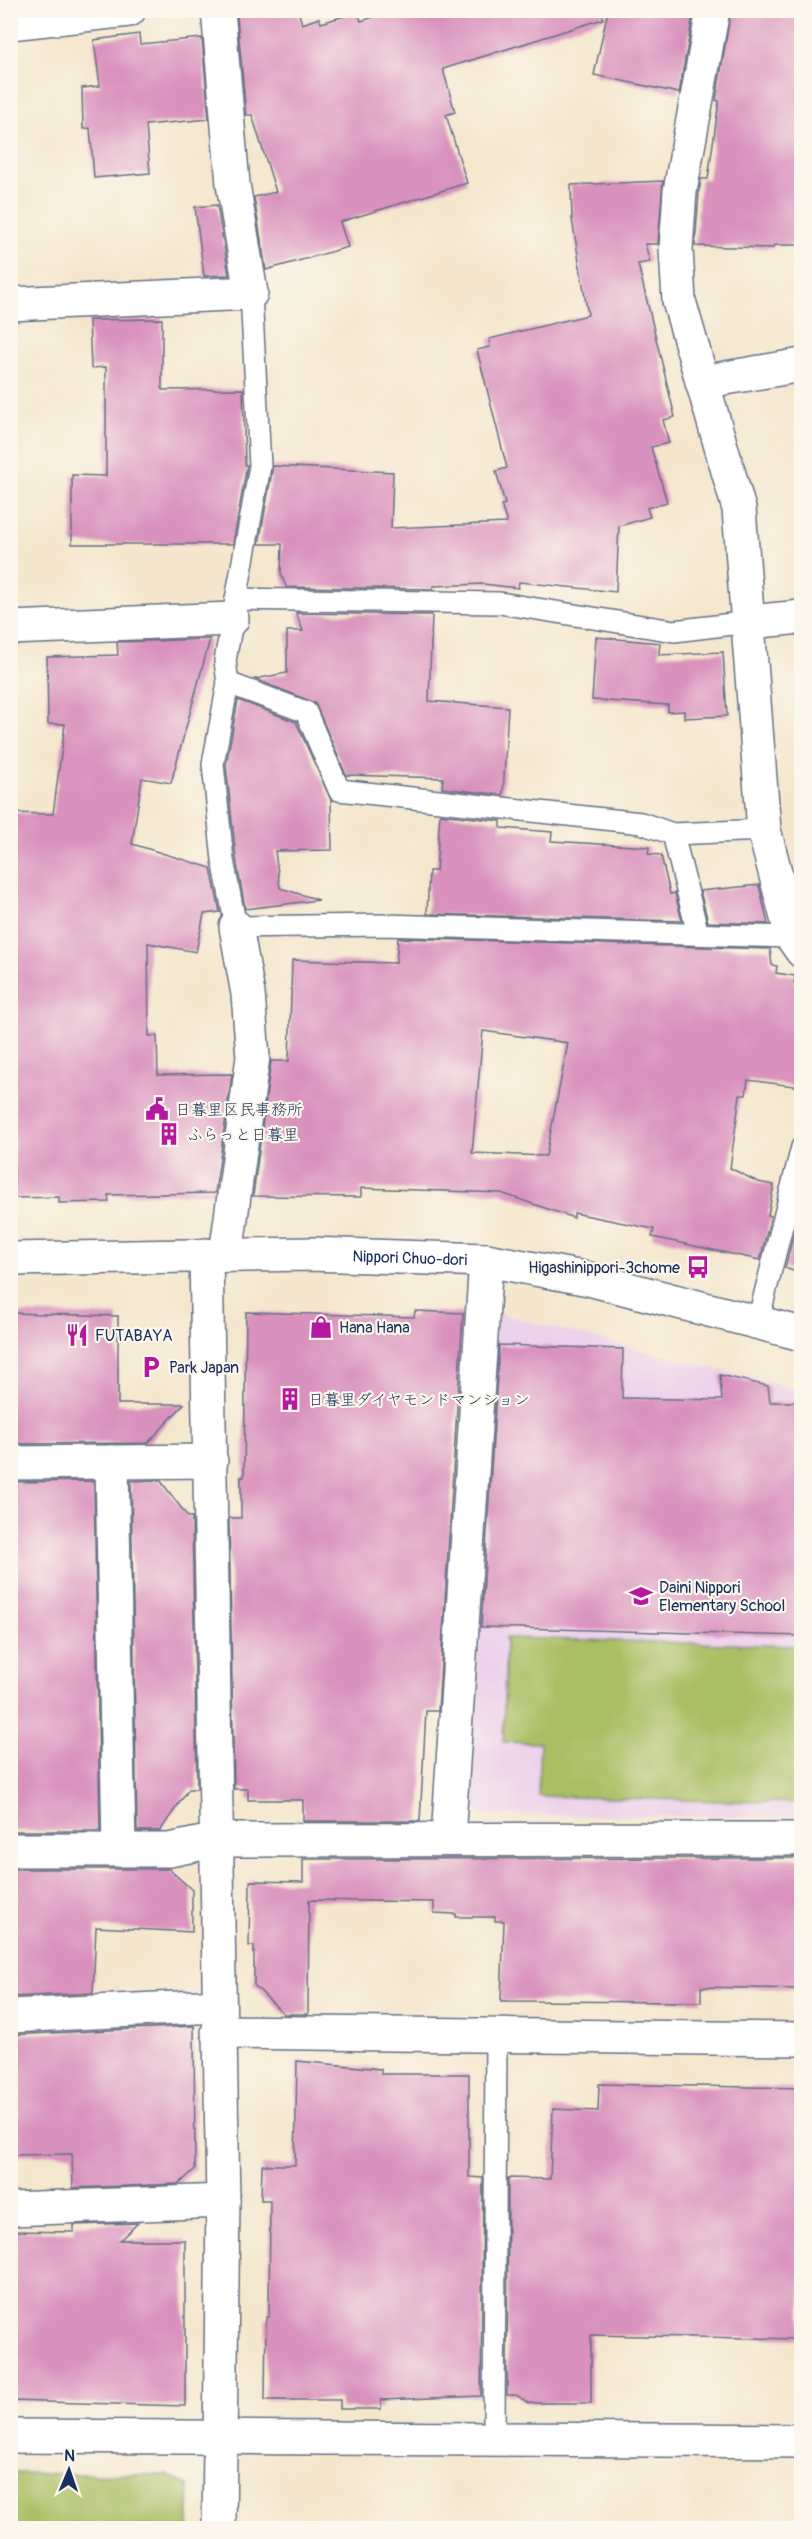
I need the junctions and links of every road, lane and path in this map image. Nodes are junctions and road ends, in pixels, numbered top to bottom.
1 (129, 10) edge
2 (218, 10) edge
3 (713, 10) edge
4 (10, 23) edge
5 (251, 293) junction
6 (10, 304) edge
7 (801, 365) edge
8 (702, 382) junction
9 (234, 609) junction
10 (801, 617) edge
11 (749, 622) junction
12 (10, 628) edge
13 (228, 683) junction
14 (764, 830) junction
15 (673, 834) junction
16 (236, 927) junction
17 (698, 934) junction
18 (797, 944) edge
19 (801, 1147) edge
20 (216, 1254) junction
21 (10, 1259) edge
22 (486, 1260) junction
23 (758, 1321) junction
24 (801, 1334) edge
25 (211, 1461) junction
26 (112, 1462) junction
27 (10, 1463) edge
28 (448, 1839) junction
29 (801, 1839) edge
30 (218, 1840) junction
31 (10, 1850) edge
32 (119, 1850) junction
33 (10, 2016) edge
34 (219, 2019) junction
35 (496, 2035) junction
36 (801, 2039) edge
37 (223, 2202) junction
38 (10, 2209) edge
39 (221, 2435) junction
40 (10, 2436) edge
41 (494, 2438) junction
42 (801, 2441) edge
43 (219, 2529) edge

1 - 4 street
2 - 5 street
3 - 8 street
5 - 6 street
5 - 9 lane
7 - 8 street
8 - 11 street
9 - 11 lane
9 - 12 street
9 - 13 lane
10 - 11 street
11 - 14 street
13 - 15 lane
13 - 16 lane
14 - 15 lane
14 - 18 street
15 - 17 lane
16 - 17 lane
16 - 20 street
17 - 18 lane
19 - 23 lane
20 - 21 street, Nippori Chuo-dori
20 - 22 street, Nippori Chuo-dori
20 - 25 street
22 - 23 street, Nippori Chuo-dori
22 - 28 street
23 - 24 street, Nippori Chuo-dori
25 - 26 street
25 - 30 street
26 - 27 street
26 - 32 street
28 - 29 street
28 - 30 street
30 - 32 street
30 - 34 street
31 - 32 street
33 - 34 street
34 - 35 street
34 - 37 street
35 - 36 street
35 - 41 lane
37 - 38 street
37 - 39 street
39 - 40 street
39 - 41 street
39 - 43 street
41 - 42 street

